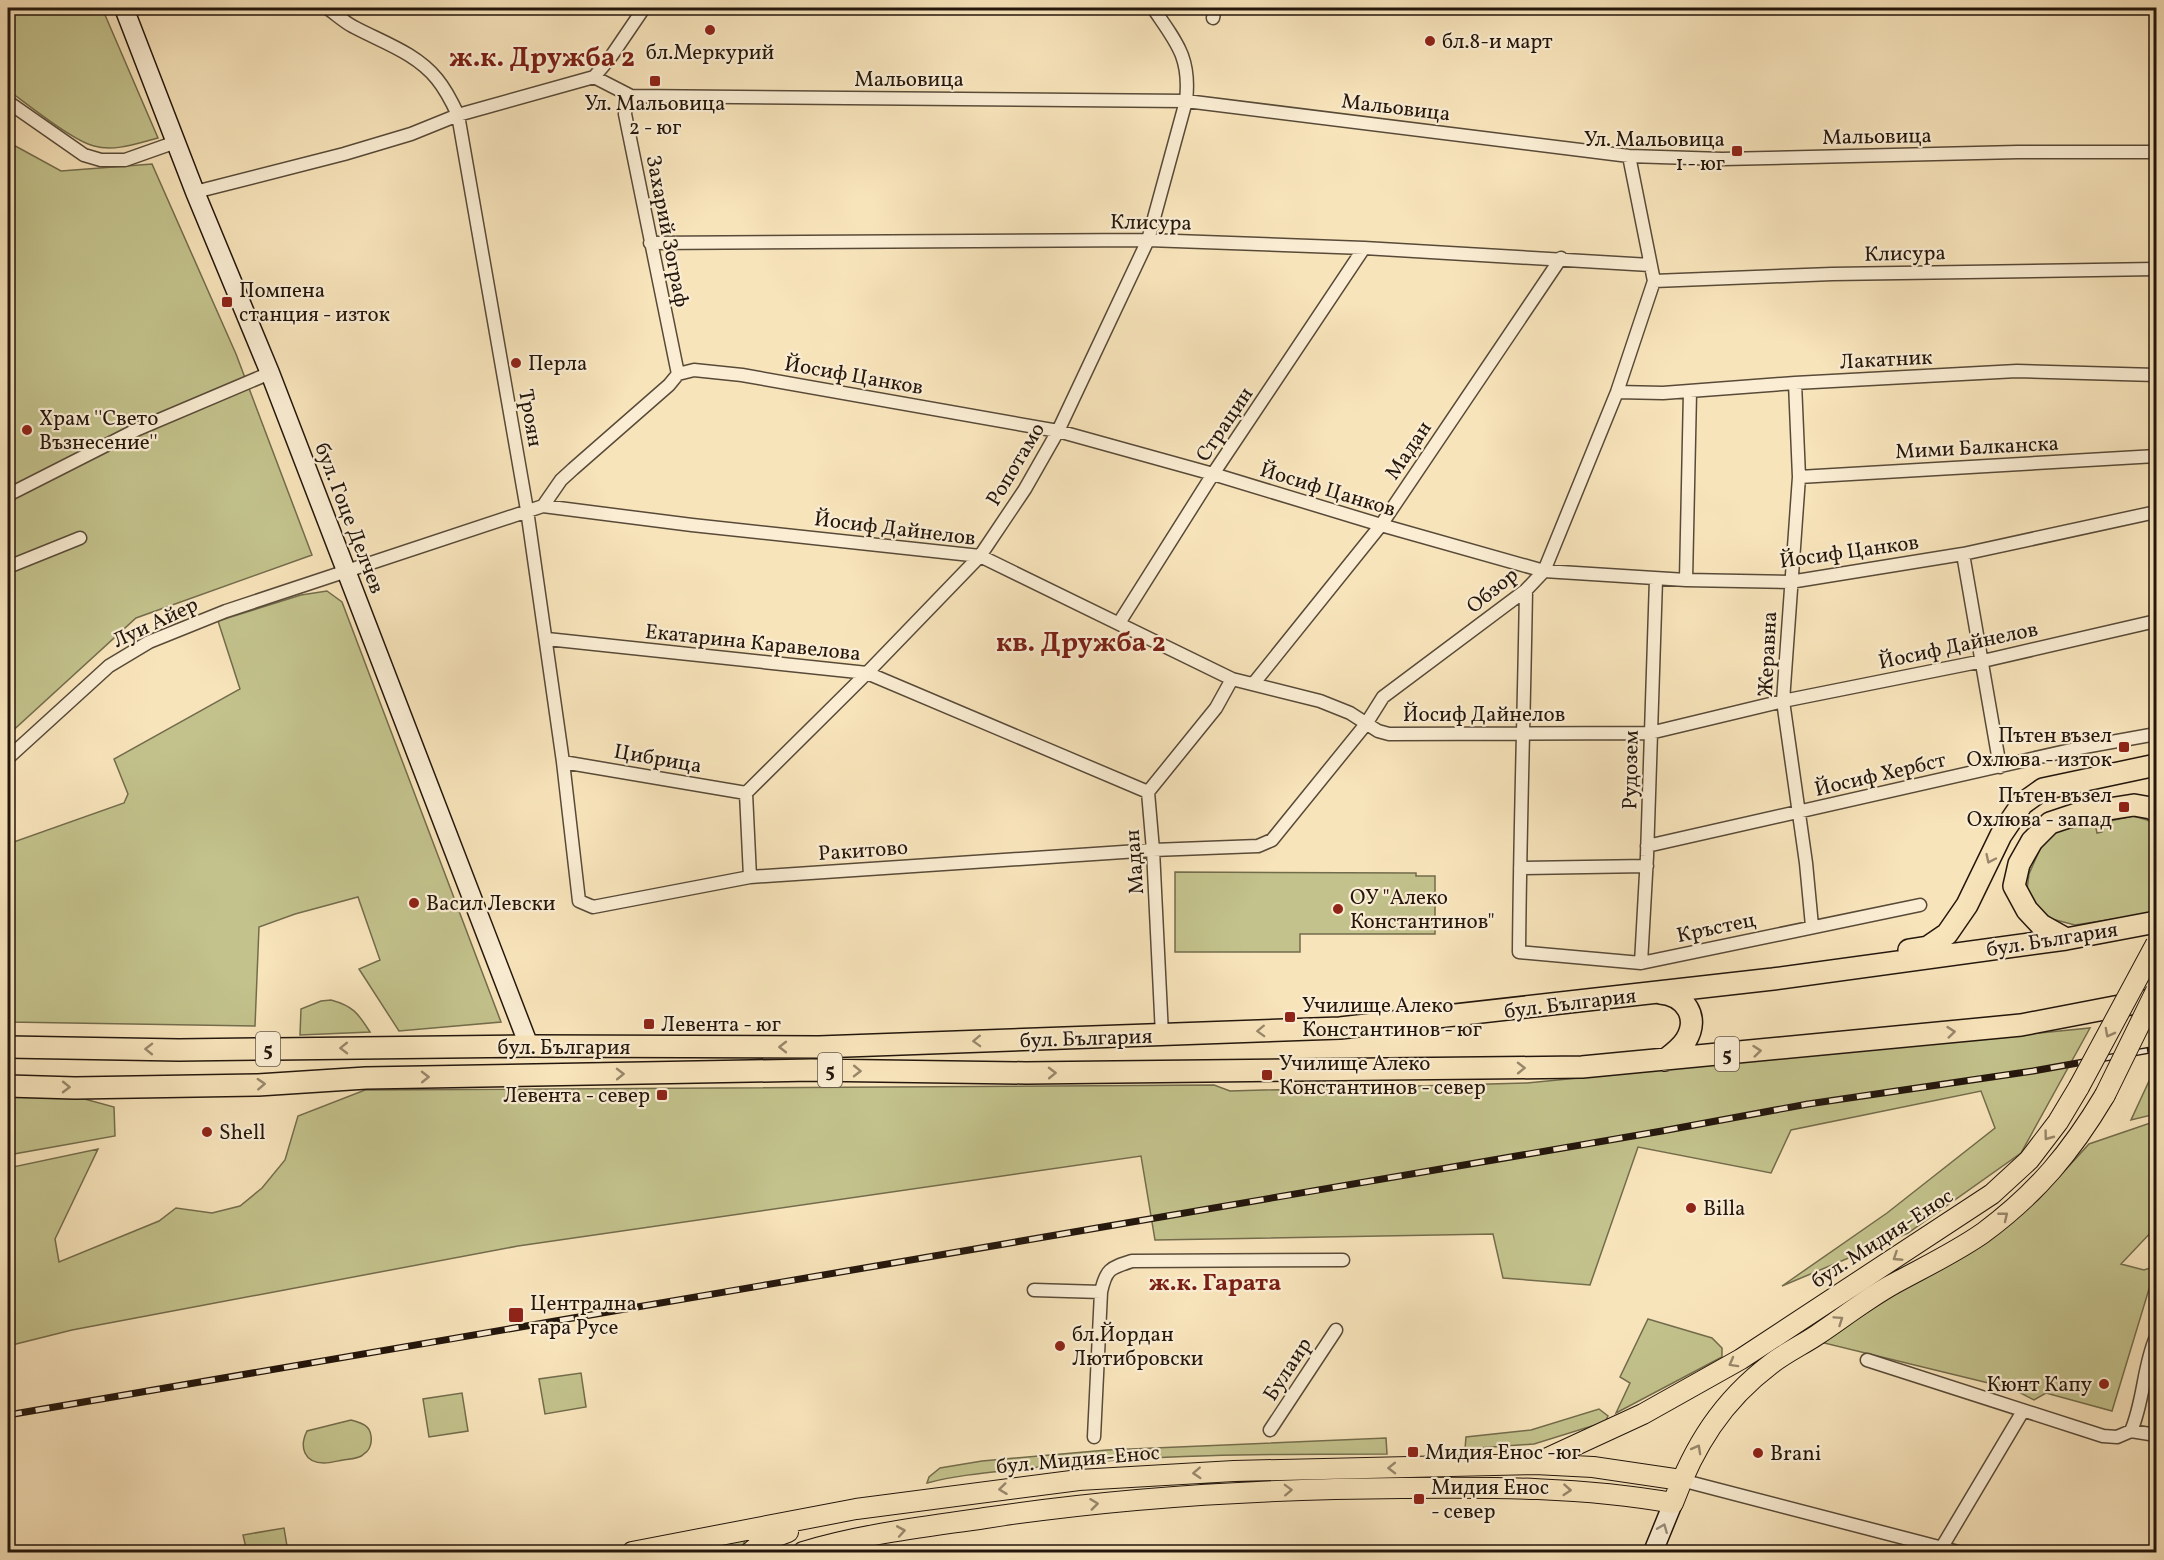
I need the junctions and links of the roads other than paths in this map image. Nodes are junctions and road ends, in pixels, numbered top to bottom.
1 (124, 8) edge
2 (327, 8) edge
3 (644, 8) edge
4 (1153, 8) edge
5 (594, 77) junction
6 (631, 96) junction
7 (1186, 101) junction
8 (8, 102) edge
9 (458, 115) junction
10 (176, 142) junction
11 (2157, 152) edge
12 (1629, 156) junction
13 (195, 192) junction
14 (1148, 240) junction
15 (650, 243) junction
16 (1365, 248) junction
17 (1561, 258) junction
18 (1650, 265) junction
19 (2157, 269) edge
20 (1654, 280) junction
21 (270, 373) junction
22 (678, 374) junction
23 (2157, 375) edge
24 (1795, 383) junction
25 (1617, 392) junction
26 (1689, 392) junction
27 (1058, 431) junction
28 (2157, 456) edge
29 (1213, 474) junction
30 (1799, 477) junction
31 (8, 495) edge
32 (543, 506) junction
33 (527, 510) junction
34 (2157, 512) edge
35 (1381, 525) junction
36 (80, 538) dead end
37 (1963, 554) junction
38 (980, 556) junction
39 (8, 567) edge
40 (347, 569) junction
41 (1544, 571) junction
42 (1656, 579) junction
43 (1686, 580) junction
44 (1791, 582) junction
45 (1526, 590) junction
46 (2157, 621) edge
47 (1119, 623) junction
48 (547, 639) junction
49 (1983, 661) junction
50 (867, 673) junction
51 (1232, 679) junction
52 (1254, 683) junction
53 (1784, 701) junction
54 (1366, 724) junction
55 (1650, 733) junction
56 (1524, 734) junction
57 (2157, 734) edge
58 (8, 758) edge
59 (563, 762) junction
60 (2157, 765) edge
61 (2000, 767) junction
62 (1148, 792) junction
63 (746, 793) junction
64 (2157, 801) edge
65 (2116, 807) junction
66 (2157, 811) edge
67 (1798, 812) junction
68 (1647, 846) junction
69 (1154, 850) junction
70 (1647, 866) junction
71 (1520, 868) junction
72 (750, 877) junction
73 (579, 901) joint
74 (1920, 905) dead end
75 (2157, 922) edge
76 (1812, 926) junction
77 (2067, 939) junction
78 (2157, 944) edge
79 (1641, 963) junction
80 (1773, 979) junction
81 (1713, 985) junction
82 (2157, 991) edge
83 (1655, 992) junction
84 (2157, 999) edge
85 (1162, 1035) junction
86 (529, 1046) junction
87 (8, 1047) edge
88 (1720, 1054) junction
89 (1665, 1059) junction
90 (8, 1086) edge
91 (1343, 1260) dead end
92 (1034, 1290) dead end
93 (1101, 1292) junction
94 (1336, 1330) dead end
95 (2157, 1337) edge
96 (1867, 1360) dead end
97 (2023, 1411) junction
98 (1270, 1430) dead end
99 (2131, 1431) junction
100 (2157, 1435) edge
101 (1094, 1437) dead end
102 (1535, 1464) junction
103 (1682, 1480) junction
104 (1673, 1503) junction
105 (856, 1509) junction
106 (1940, 1550) edge
107 (633, 1552) edge
108 (751, 1552) edge
109 (803, 1552) edge
110 (1653, 1552) edge
111 (1958, 1552) edge

1 - 10 main road, бул. Гоце Делчев
2 - 9 street, Троян
3 - 5 street
4 - 7 street, Ропотамо
5 - 6 street
5 - 9 street
6 - 7 street, Мальовица
6 - 15 street, Захарий Зограф
7 - 12 street, Мальовица
7 - 14 street, Ропотамо
8 - 10 street
9 - 13 street
9 - 33 street, Троян
10 - 13 main road, бул. Гоце Делчев
11 - 12 street, Мальовица
12 - 18 street
13 - 21 main road, бул. Гоце Делчев
14 - 15 street, Клисура
14 - 16 street, Клисура
14 - 27 street, Ропотамо
15 - 22 street, Захарий Зограф
16 - 17 street, Клисура
16 - 29 street, Страцин
17 - 18 street, Клисура
17 - 35 street, Мадан
18 - 20 street
19 - 20 street, Клисура
20 - 25 street, Обзор
21 - 31 street
21 - 40 main road, бул. Гоце Делчев
22 - 27 street, Йосиф Цанков
22 - 32 street
23 - 24 street, Лакатник
24 - 26 street, Лакатник
24 - 30 street, Жеравна
25 - 26 street, Лакатник
25 - 41 street, Обзор
26 - 43 street
27 - 29 street, Йосиф Цанков
27 - 38 street, Ропотамо
28 - 30 street, Мими Балканска
29 - 35 street, Йосиф Цанков
29 - 47 street, Страцин
30 - 44 street, Жеравна
32 - 33 street, Йосиф Дайнелов
32 - 38 street, Йосиф Дайнелов
33 - 40 street, Йосиф Дайнелов
33 - 48 street, Троян
34 - 37 street, Йосиф Цанков
35 - 41 street, Йосиф Цанков
35 - 52 street, Мадан
36 - 39 street
37 - 44 street, Йосиф Цанков
37 - 49 street
38 - 47 street, Йосиф Дайнелов
38 - 50 street, Ропотамо
40 - 58 street, Луи Айер
40 - 86 main road, бул. Гоце Делчев
41 - 42 street, Йосиф Цанков
41 - 45 street, Обзор
42 - 43 street, Йосиф Цанков
42 - 55 street, Рудозем
43 - 44 street, Йосиф Цанков
44 - 53 street, Жеравна
45 - 54 street, Обзор
45 - 56 street
46 - 49 street, Йосиф Дайнелов
47 - 51 street, Йосиф Дайнелов
48 - 50 street, Екатарина Каравелова
48 - 59 street, Троян
49 - 53 street, Йосиф Дайнелов
49 - 61 street
50 - 62 street, Екатарина Каравелова
50 - 63 street, Ропотамо
51 - 52 street, Йосиф Дайнелов
51 - 62 street
52 - 54 street, Йосиф Дайнелов
53 - 55 street, Йосиф Дайнелов
53 - 67 street, Жеравна
54 - 56 street, Йосиф Дайнелов
54 - 69 street, Обзор
55 - 56 street, Йосиф Дайнелов
55 - 68 street, Рудозем
56 - 71 street
57 - 61 street, Йосиф Хербст
59 - 63 street, Цибрица
59 - 73 street, Троян
60 -> 80 highway
61 - 67 street, Йосиф Хербст
62 - 69 street, Мадан
63 - 72 street
64 - 65 highway
65 - 66 highway
65 - 77 highway
67 - 68 street, Йосиф Хербст
67 - 76 street, Жеравна
68 - 70 street, Рудозем
69 - 72 street, Ракитово
69 - 85 street, Мадан
70 - 71 street
70 - 79 street, Рудозем
71 - 79 street, Кръстец
72 - 73 street, Ракитово
74 - 76 street, Кръстец
75 - 77 highway, бул. България / 5
76 - 79 street, Кръстец
77 - 80 highway, бул. България / 5
78 -> 102 main road, бул. Мидия-Енос, bridge
80 - 81 highway, бул. България / 5
81 - 83 highway, бул. България / 5
81 - 88 highway
103 -> 82 main road, bridge
83 -> 85 highway, бул. България / 5
83 - 89 highway
88 -> 84 highway, бул. България / 5
85 -> 86 highway, бул. България / 5
86 -> 87 highway, бул. България / 5
88 - 89 highway, бул. България / 5
90 -> 89 highway, бул. България / 5
91 - 93 street
92 - 93 street
93 - 101 street
94 - 98 street, Булаир
95 - 99 street
96 - 97 street
97 - 99 street
97 - 106 street
99 - 100 street
102 - 103 main road, бул. Мидия-Енос
102 -> 105 main road, бул. Мидия-Енос
103 - 104 main road
103 - 106 street, бул. Мидия-Енос
109 -> 104 main road
110 -> 104 main road
105 - 107 main road, бул. Мидия-Енос
105 - 108 main road
106 - 111 street, бул. Мидия-Енос

